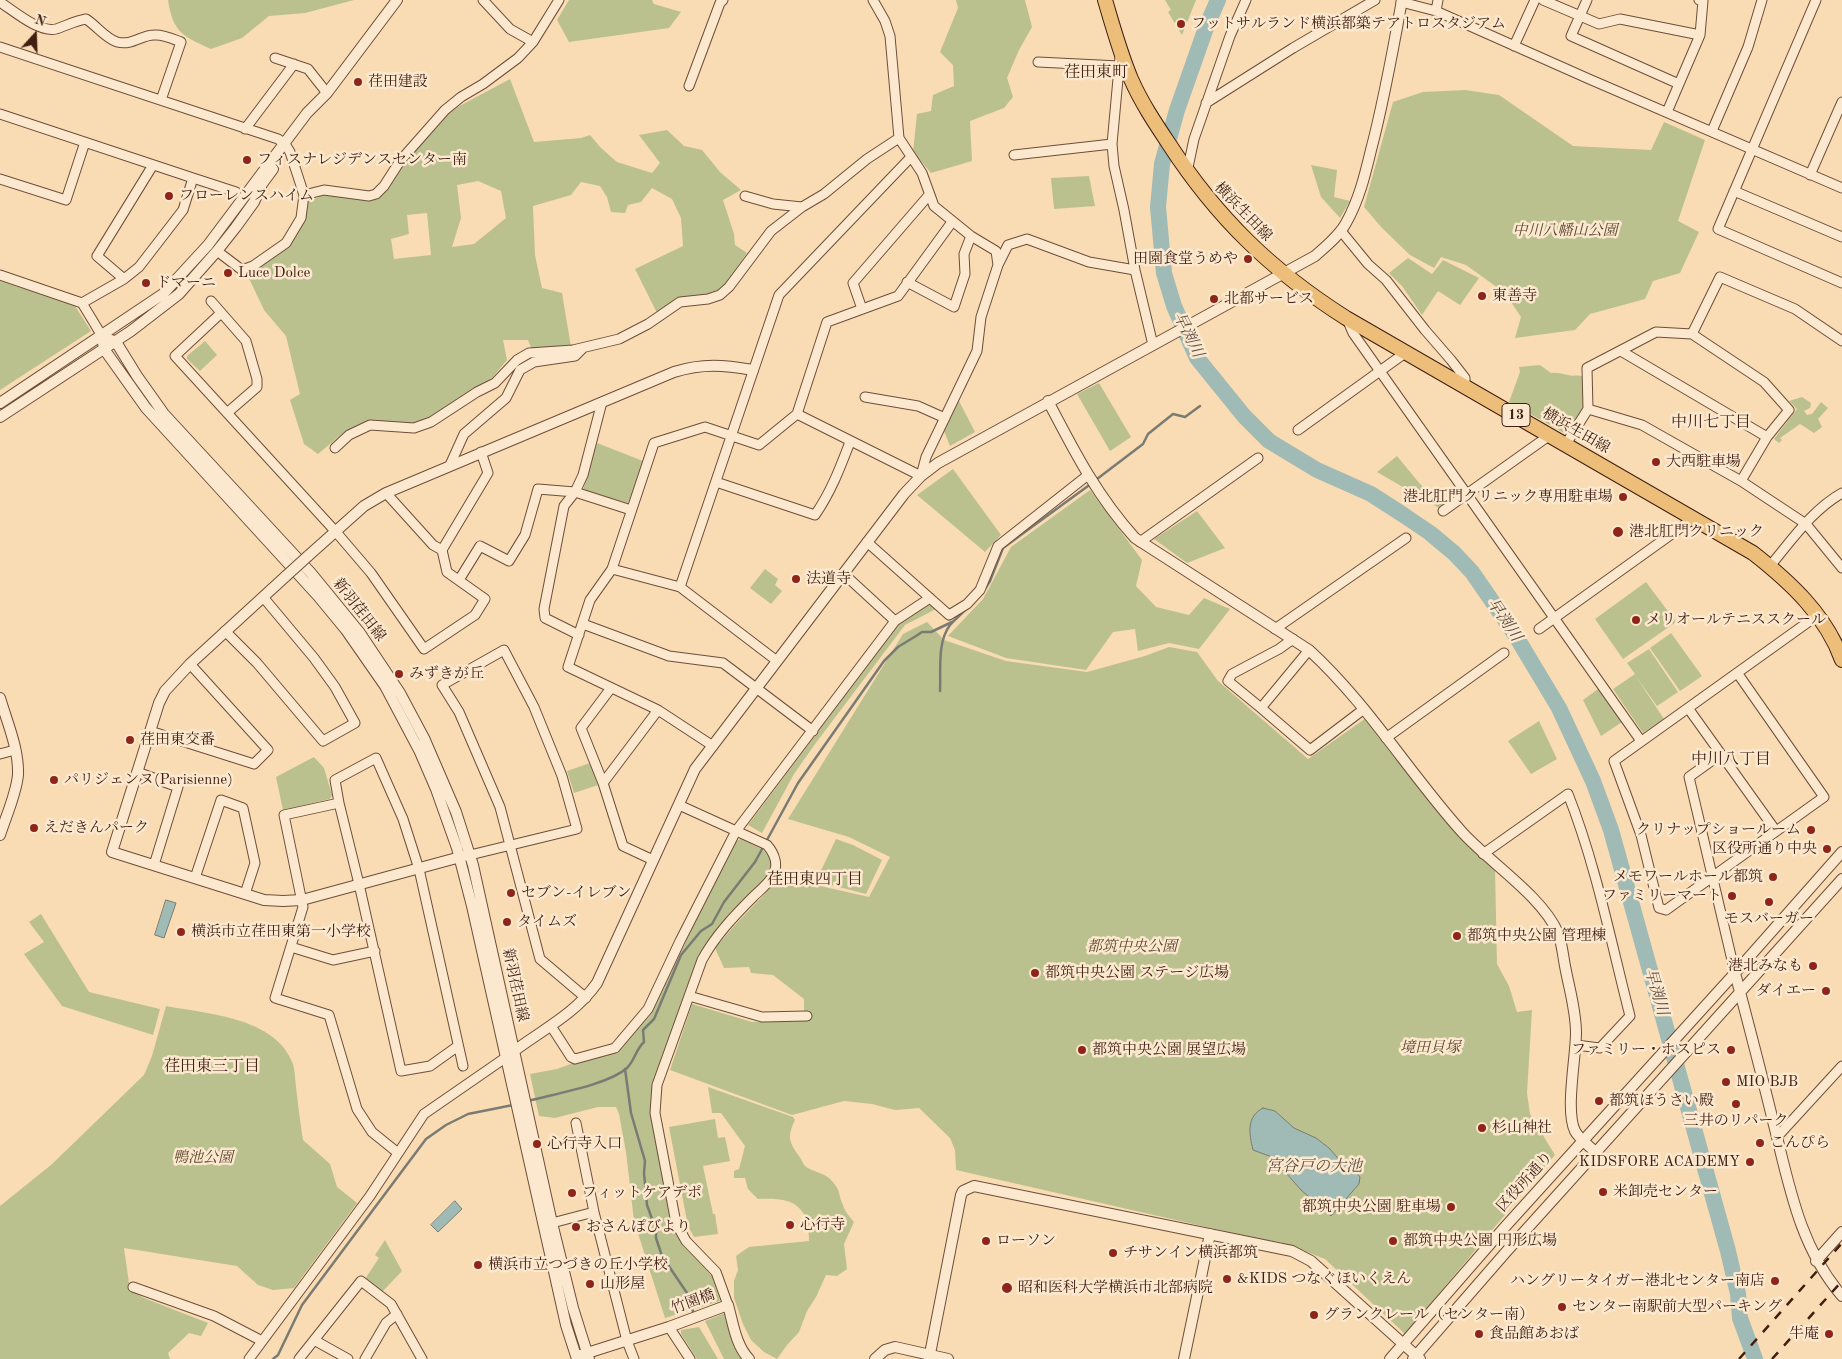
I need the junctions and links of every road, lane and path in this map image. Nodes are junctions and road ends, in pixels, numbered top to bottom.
1 (397, 0) edge
2 (483, 0) edge
3 (558, 0) edge
4 (723, 0) edge
5 (873, 0) edge
6 (1105, 0) edge
7 (1246, 0) edge
8 (1374, 0) edge
9 (1438, 0) edge
10 (1535, 0) edge
11 (1543, 0) edge
12 (1587, 0) edge
13 (1702, 0) edge
14 (1762, 0) edge
15 (1816, 0) edge
16 (1401, 1) edge
17 (0, 2) edge
18 (1436, 11) junction
19 (1579, 16) junction
20 (1700, 35) junction
21 (533, 42) junction
22 (1514, 46) junction
23 (0, 47) edge
24 (1120, 52) junction
25 (275, 58) dead end
26 (1038, 62) dead end
27 (294, 64) junction
28 (1119, 66) junction
29 (1679, 84) junction
30 (689, 86) dead end
31 (327, 93) junction
32 (161, 100) junction
33 (1842, 102) edge
34 (1206, 103) junction
35 (1667, 112) junction
36 (0, 114) edge
37 (245, 128) junction
38 (1712, 131) junction
39 (899, 138) junction
40 (85, 142) junction
41 (285, 144) junction
42 (1112, 144) junction
43 (1752, 148) junction
44 (1014, 155) dead end
45 (911, 157) junction
46 (153, 165) junction
47 (1186, 171) junction
48 (1810, 175) junction
49 (193, 178) junction
50 (0, 179) edge
51 (1842, 188) edge
52 (1734, 191) junction
53 (236, 192) dead end
54 (304, 195) junction
55 (929, 195) junction
56 (744, 196) dead end
57 (802, 207) junction
58 (952, 222) junction
59 (1341, 231) junction
60 (971, 236) junction
61 (1842, 237) edge
62 (217, 251) junction
63 (998, 265) junction
64 (1135, 270) junction
65 (1283, 273) junction
66 (0, 275) edge
67 (124, 279) junction
68 (907, 282) junction
69 (1842, 283) edge
70 (211, 301) dead end
71 (82, 303) junction
72 (862, 309) junction
73 (220, 313) junction
74 (1346, 318) junction
75 (1692, 334) junction
76 (102, 336) junction
77 (1842, 341) edge
78 (116, 342) junction
79 (1153, 345) junction
80 (583, 348) junction
81 (104, 349) junction
82 (1621, 351) junction
83 (1406, 352) junction
84 (753, 370) junction
85 (1380, 371) junction
86 (1465, 386) junction
87 (865, 397) dead end
88 (1048, 401) junction
89 (602, 402) junction
90 (0, 403) edge
91 (1588, 409) junction
92 (227, 413) junction
93 (797, 414) junction
94 (0, 417) edge
95 (944, 418) junction
96 (1298, 430) dead end
97 (1550, 435) junction
98 (730, 437) junction
99 (1768, 437) junction
100 (850, 442) junction
101 (1566, 444) junction
102 (335, 448) dead end
103 (481, 452) junction
104 (1258, 458) dead end
105 (450, 465) junction
106 (1088, 475) junction
107 (920, 476) junction
108 (1741, 481) junction
109 (716, 482) junction
110 (575, 492) junction
111 (386, 493) junction
112 (1842, 493) edge
113 (1466, 495) junction
114 (631, 510) junction
115 (1443, 511) dead end
116 (1694, 518) junction
117 (1806, 524) junction
118 (336, 532) junction
119 (1406, 538) dead end
120 (867, 542) junction
121 (1140, 542) junction
122 (442, 550) junction
123 (1770, 566) junction
124 (1842, 568) edge
125 (612, 569) junction
126 (844, 574) junction
127 (459, 580) junction
128 (680, 587) junction
129 (263, 597) junction
130 (930, 598) junction
131 (1818, 615) junction
132 (1554, 618) junction
133 (895, 621) junction
134 (583, 624) junction
135 (1276, 629) junction
136 (1538, 629) dead end
137 (225, 631) junction
138 (578, 635) junction
139 (1293, 639) junction
140 (1309, 650) junction
141 (1841, 652) edge
142 (1504, 653) dead end
143 (777, 660) junction
144 (190, 664) junction
145 (1738, 674) junction
146 (611, 688) junction
147 (757, 688) junction
148 (0, 698) edge
149 (1261, 708) junction
150 (1688, 708) junction
151 (1364, 709) junction
152 (658, 710) junction
153 (150, 731) junction
154 (813, 731) junction
155 (1386, 738) junction
156 (1640, 741) junction
157 (714, 746) junction
158 (15, 750) junction
159 (0, 754) edge
160 (1721, 754) junction
161 (137, 772) junction
162 (603, 783) junction
163 (339, 803) junction
164 (679, 804) junction
165 (1776, 831) junction
166 (739, 833) junction
167 (0, 835) edge
168 (511, 845) junction
169 (1842, 852) edge
170 (1483, 854) junction
171 (470, 855) junction
172 (459, 858) junction
173 (653, 860) junction
174 (154, 865) junction
175 (418, 869) junction
176 (1711, 877) junction
177 (195, 878) junction
178 (1842, 879) edge
179 (360, 884) junction
180 (245, 894) junction
181 (302, 900) junction
182 (291, 947) junction
183 (375, 951) junction
184 (1736, 973) junction
185 (1740, 992) junction
186 (689, 996) junction
187 (586, 998) junction
188 (807, 1016) dead end
189 (551, 1026) junction
190 (458, 1046) junction
191 (1576, 1046) junction
192 (514, 1051) junction
193 (505, 1058) junction
194 (463, 1066) dead end
195 (1842, 1066) edge
196 (516, 1082) junction
197 (524, 1120) junction
198 (576, 1123) dead end
199 (1777, 1137) junction
200 (1583, 1140) junction
201 (398, 1153) junction
202 (1596, 1153) junction
203 (594, 1212) junction
204 (552, 1223) junction
205 (1842, 1232) edge
206 (1210, 1234) junction
207 (1816, 1261) junction
208 (133, 1287) dead end
209 (1842, 1296) edge
210 (728, 1306) junction
211 (397, 1314) junction
212 (669, 1327) junction
213 (314, 1340) junction
214 (262, 1341) junction
215 (627, 1341) junction
216 (1403, 1344) junction
217 (929, 1357) edge
218 (580, 1358) edge
219 (1416, 1358) edge
220 (248, 1359) edge
221 (299, 1359) edge
222 (348, 1359) edge
223 (365, 1359) edge
224 (422, 1359) edge
225 (634, 1359) edge
226 (690, 1359) edge
227 (749, 1359) edge
228 (875, 1359) edge
229 (948, 1359) edge
230 (1184, 1359) edge
231 (1390, 1359) edge

1 - 31 street
2 - 21 street
3 - 21 street
4 - 30 street
5 - 39 street
6 - 24 main road, 13
7 - 34 street
8 - 34 street
9 - 18 street
10 - 22 street
11 - 19 street
12 - 19 street
13 - 20 street
14 - 38 street
15 - 43 street
16 - 18 street
16 - 59 street
17 - 32 street
18 - 22 street
19 - 20 street
19 - 29 street
20 - 29 street
21 - 54 street
22 - 35 street
23 - 32 street
24 - 28 street
24 - 47 main road, 13
25 - 27 street
26 - 28 street
27 - 31 street
27 - 37 street
28 - 42 street
29 - 35 street
31 - 41 street
32 - 37 street
33 - 48 street
34 - 47 street
35 - 38 street
36 - 40 street
37 - 41 street
38 - 43 street
39 - 45 street
39 - 57 street
40 - 46 street
40 - 50 street
41 - 54 street
41 - 62 street
41 - 76 street
42 - 44 street
42 - 64 street
43 - 48 street
43 - 52 street
45 - 55 street
45 - 84 street
46 - 49 street
46 - 67 street
47 - 65 main road, 横浜生田線 / 13
48 - 51 street
49 - 53 street
49 - 67 street
52 - 61 street
52 - 69 street
54 - 62 street
55 - 58 street
55 - 72 street
56 - 57 street
57 - 80 street
58 - 60 street
58 - 68 street
59 - 65 street
59 - 86 street
60 - 63 street
60 - 68 street
62 - 78 street
63 - 64 street
63 - 95 street
64 - 79 street
65 - 74 main road, 横浜生田線 / 13
65 - 79 street
66 - 71 street
67 - 71 street
68 - 72 street
70 - 73 street
71 - 76 street
72 - 93 street
73 - 92 street
73 - 92 street
74 - 83 main road, 横浜生田線 / 13
74 - 85 street
75 - 77 street
75 - 82 street
75 - 99 street
76 - 78 street
76 - 81 street
76 - 90 street
78 - 81 street
78 - 171 street, 新羽荏田線
79 - 88 street
80 - 102 street
80 - 105 street
81 - 94 street
81 - 172 street, 新羽荏田線
82 - 91 street
82 - 99 street
83 - 85 street
83 - 86 main road, 横浜生田線 / 13
84 - 89 street
84 - 98 street
85 - 96 street
85 - 113 street
86 - 97 main road, 横浜生田線 / 13
87 - 95 street
88 - 106 street
88 - 107 street
89 - 103 street
89 - 110 street
91 - 101 street
91 - 108 street
92 - 118 street
93 - 98 street
93 - 100 street
95 - 107 street
97 - 101 main road, 横浜生田線 / 13
97 - 113 street
98 - 109 street
98 - 114 street
99 - 108 street
100 - 107 street
100 - 109 street
101 - 116 main road, 横浜生田線 / 13
103 - 105 street
103 - 122 street
104 - 121 street
105 - 111 street
106 - 121 street
106 - 130 street
107 - 120 street
108 - 117 street
109 - 128 street
110 - 114 street
110 - 127 street
110 - 138 street
111 - 118 street
111 - 122 street
112 - 117 street
113 - 115 street
113 - 132 street
114 - 125 street
116 - 123 main road, 横浜生田線 / 13
116 - 132 street
117 - 123 street
117 - 124 street
118 - 127 street
118 - 129 street, bridge
119 - 135 street
120 - 126 street
120 - 130 street
121 - 135 street
122 - 127 street
123 - 131 main road, 横浜生田線 / 13
125 - 128 street
125 - 134 street
126 - 133 street
126 - 143 street
128 - 143 street
129 - 137 street
129 - 137 street
130 - 133 street
131 - 141 main road, 横浜生田線 / 13
131 - 145 street
132 - 136 street
132 - 156 street
133 - 154 street
134 - 138 street
134 - 147 street
135 - 139 street
137 - 144 street
138 - 146 street
139 - 140 street
139 - 149 street
140 - 149 street
140 - 151 street
142 - 155 street
143 - 147 street
144 - 153 street
144 - 153 street
145 - 150 street
145 - 165 street
146 - 152 street
146 - 162 street
147 - 154 street
147 - 157 street
148 - 158 street
149 - 151 street
150 - 156 street
150 - 160 street
151 - 155 street
152 - 157 street
152 - 162 street
153 - 161 street
154 - 166 street
155 - 170 street
156 - 176 street
157 - 164 street
158 - 159 street
158 - 167 street
160 - 165 street
160 - 176 street
161 - 174 street
161 - 174 street
162 - 173 street
163 - 175 street
163 - 179 street
163 - 181 street
164 - 166 street
164 - 173 street
165 - 176 street
166 - 186 street
166 - 189 street
168 - 168 street
168 - 171 street
168 - 187 street
169 - 184 street
170 - 191 street
170 - 191 street
171 - 172 street
171 - 192 street, 新羽荏田線
172 - 175 street
172 - 193 street, 新羽荏田線
173 - 187 street
174 - 177 street
175 - 179 street
175 - 190 street
176 - 184 street
177 - 180 street
177 - 180 street
178 - 185 street
179 - 181 street
179 - 183 street
180 - 181 street
181 - 182 street
182 - 183 street
182 - 201 street
183 - 190 street
184 - 185 street
184 - 200 street, 区役所通り
185 - 199 street
185 - 202 street
186 - 188 street
186 - 210 street
187 - 189 street
189 - 192 street
190 - 194 street
191 - 200 street
192 - 193 street
192 - 196 street, 新羽荏田線
193 - 196 street, 新羽荏田線
193 - 201 street
195 - 199 street
196 - 197 street
197 - 204 street
197 - 218 street
198 - 203 street
199 - 207 street
200 - 202 street
200 - 216 street, 区役所通り
201 - 214 street
202 - 219 street
203 - 204 street
203 - 215 street
204 - 218 street
205 - 207 street
206 - 216 street
206 - 217 street
206 - 230 street
207 - 209 street
208 - 214 street
210 - 212 street, 竹園橋
210 - 227 street
211 - 213 street
211 - 223 street
211 - 224 street
212 - 215 street, 竹園橋
212 - 226 street
213 - 221 street
213 - 222 street
214 - 220 street
215 - 218 street, 竹園橋
215 - 225 street
216 - 219 street
216 - 231 street, 区役所通り
217 - 228 street
217 - 229 street

